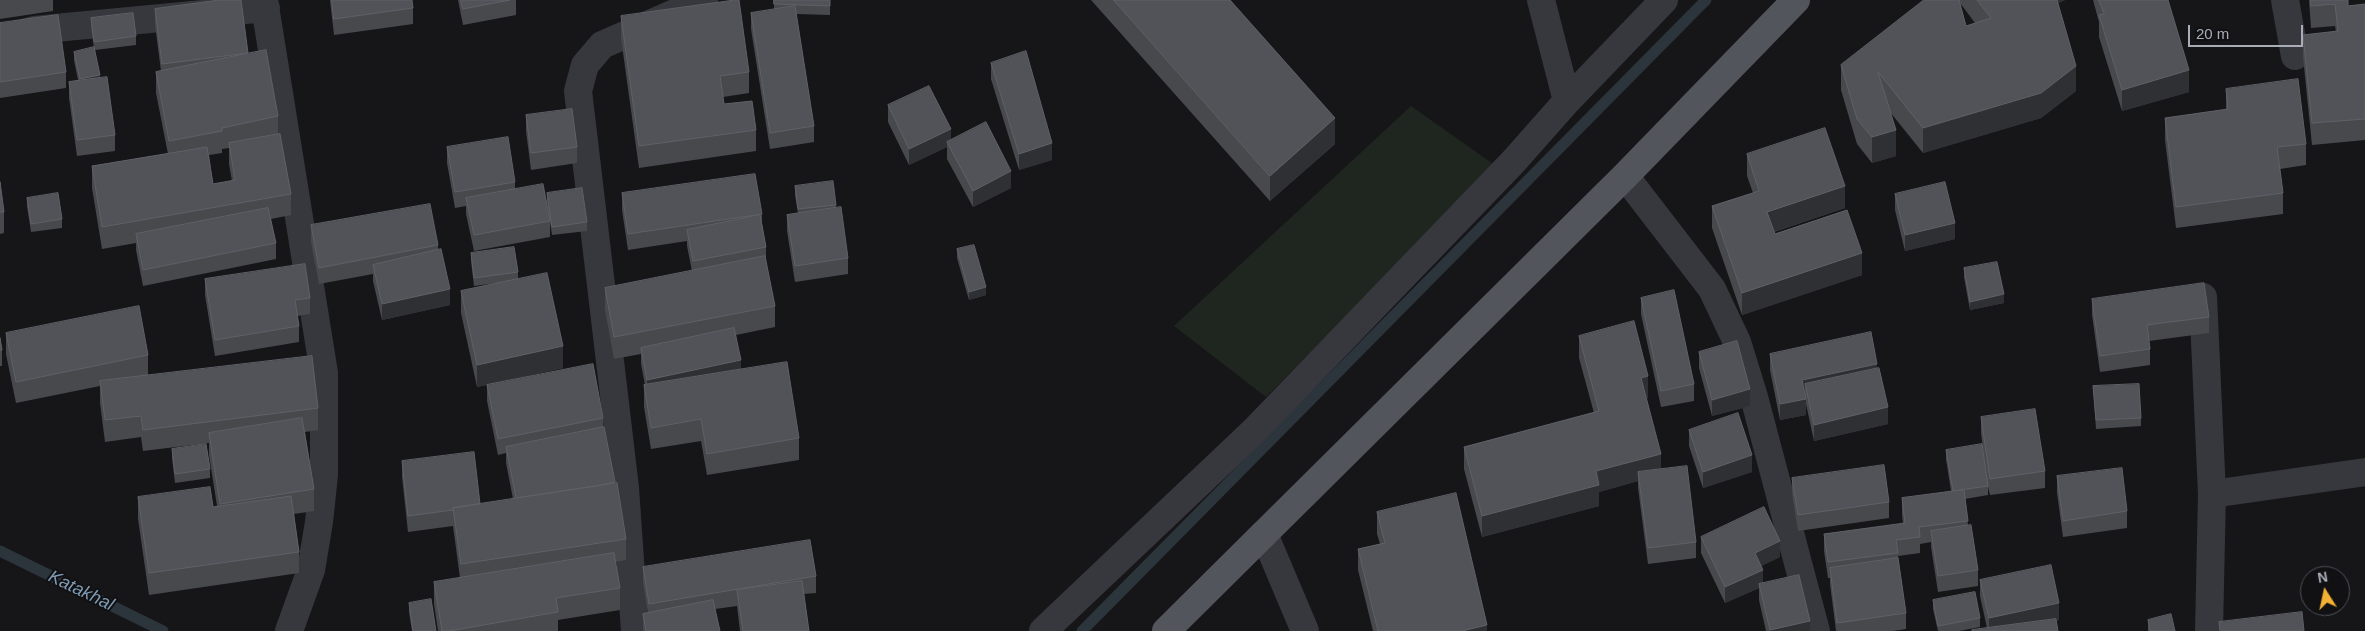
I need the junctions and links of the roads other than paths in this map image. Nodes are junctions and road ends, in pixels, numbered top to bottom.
1 (704, 0) edge
2 (1541, 0) edge
3 (1664, 0) edge
4 (1796, 0) edge
5 (2285, 0) edge
6 (265, 4) edge
7 (0, 39) edge
8 (2295, 56) dead end
9 (1567, 101) junction
10 (1625, 176) junction
11 (2203, 286) edge
12 (2365, 472) edge
13 (2212, 494) junction
14 (1264, 534) junction
15 (290, 631) edge
16 (635, 631) edge
17 (1043, 631) edge
18 (1166, 631) edge
19 (1305, 631) edge
20 (1816, 631) edge
21 (2209, 631) edge

1 - 16 street
2 - 9 street
3 - 9 street
4 - 10 main road
5 - 8 street
6 - 7 street
6 - 15 street
9 - 17 street
10 - 14 main road
10 - 20 street
11 - 13 street
12 - 13 street
13 - 21 street
14 - 18 main road
14 - 19 street

